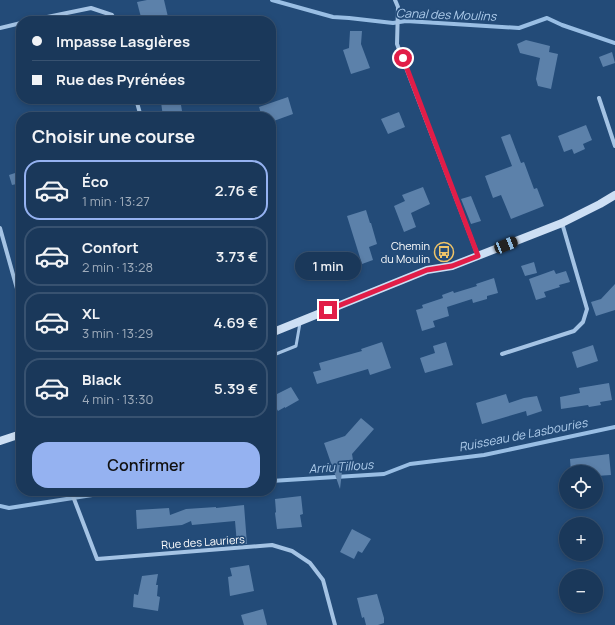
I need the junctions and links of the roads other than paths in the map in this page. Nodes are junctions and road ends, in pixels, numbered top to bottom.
1 (396, 0) edge
2 (52, 16) edge
3 (113, 16) edge
4 (16, 24) edge
5 (0, 28) edge
6 (599, 98) dead end
7 (615, 146) edge
8 (615, 195) edge
9 (562, 223) junction
10 (0, 228) edge
11 (478, 256) junction
12 (16, 285) edge
13 (296, 323) junction
14 (276, 331) edge
15 (276, 354) edge
16 (502, 354) dead end
17 (16, 436) edge
18 (0, 442) edge
19 (73, 496) edge
20 (335, 625) edge

1 - 11 street
2 - 3 street
4 - 5 street
6 - 7 street
8 - 9 main road
9 - 11 main road
9 - 16 street
10 - 12 street
11 - 13 main road
13 - 14 main road
13 - 15 lane
17 - 18 main road
19 - 20 street, Rue des Lauriers

